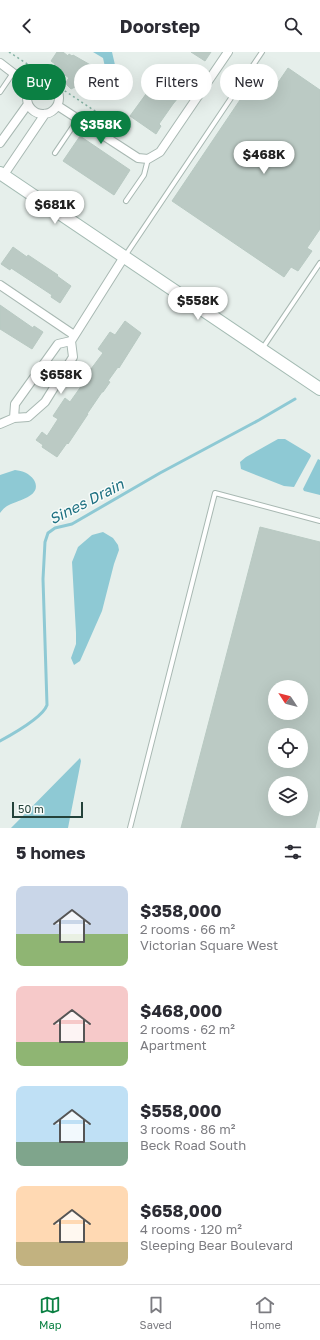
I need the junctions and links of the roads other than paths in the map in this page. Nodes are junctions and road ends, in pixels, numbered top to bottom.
1 (228, 52) edge
2 (262, 52) edge
3 (0, 64) edge
4 (12, 72) edge
5 (12, 74) edge
6 (0, 92) edge
7 (27, 100) edge
8 (60, 100) edge
9 (28, 104) junction
10 (58, 106) junction
11 (44, 114) junction
12 (78, 118) junction
13 (0, 143) edge
14 (55, 154) dead end
15 (148, 159) junction
16 (2, 175) edge
17 (126, 201) dead end
18 (124, 257) junction
19 (320, 264) edge
20 (0, 285) edge
21 (73, 338) junction
22 (261, 350) junction
23 (320, 389) edge
24 (14, 418) junction
25 (0, 424) edge
26 (320, 520) edge
27 (130, 828) edge

1 - 15 street
2 - 18 lane
3 - 4 street
5 - 6 lane
7 - 9 street
8 - 10 street
9 - 11 street
9 - 13 street
10 - 11 street
10 - 12 street
11 - 16 street
12 - 14 lane
12 - 15 street
15 - 17 lane
16 - 18 main road
18 - 21 street
18 - 22 main road
19 - 22 lane
20 - 21 street
21 - 24 street
21 - 24 street
22 - 23 main road
24 - 25 street
26 - 27 lane

